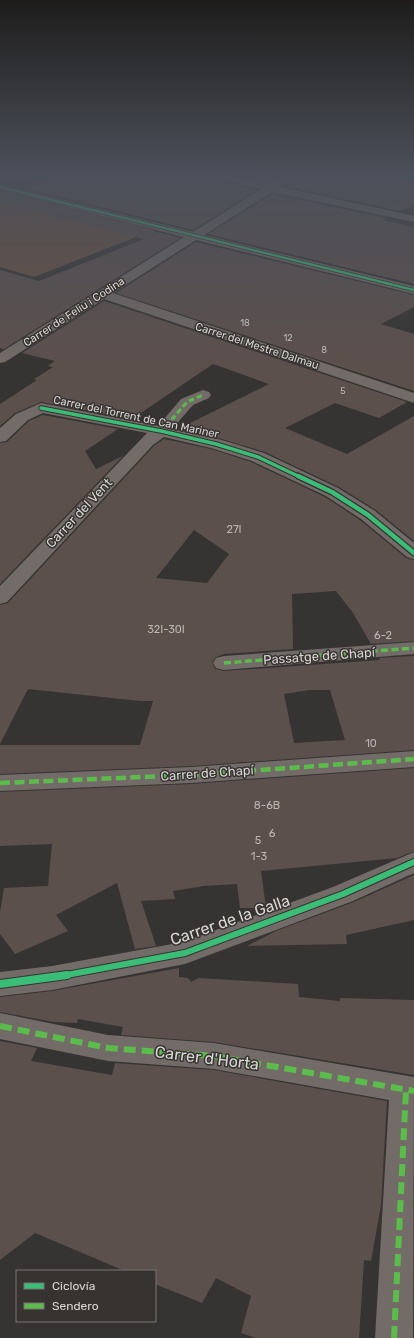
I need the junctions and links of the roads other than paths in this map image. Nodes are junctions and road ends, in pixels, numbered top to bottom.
1 (190, 237) edge
2 (204, 237) edge
3 (414, 290) edge
4 (101, 294) junction
5 (0, 359) edge
6 (204, 395) dead end
7 (414, 398) edge
8 (163, 429) junction
9 (0, 437) edge
10 (414, 553) edge
11 (0, 598) edge
12 (414, 648) edge
13 (224, 663) dead end
14 (414, 759) edge
15 (0, 784) edge
16 (414, 862) edge
17 (0, 984) edge
18 (0, 1026) edge
19 (410, 1090) edge
20 (394, 1338) edge

1 - 4 street, Carrer de Feliu i Codina
2 - 3 street
4 - 5 street, Carrer de Feliu i Codina
4 - 7 street, Carrer del Mestre Dalmau
6 - 8 street, Carrer del Vent
8 - 9 street, Carrer del Torrent de Can Mariner
8 - 10 street, Carrer del Torrent de Can Mariner
8 - 11 street, Carrer del Vent
12 - 13 street, Passatge de Chapí
14 - 15 street, Carrer de Chapí
16 - 17 street, Carrer de la Galla
18 - 19 street, Carrer d'Horta
19 - 20 street

